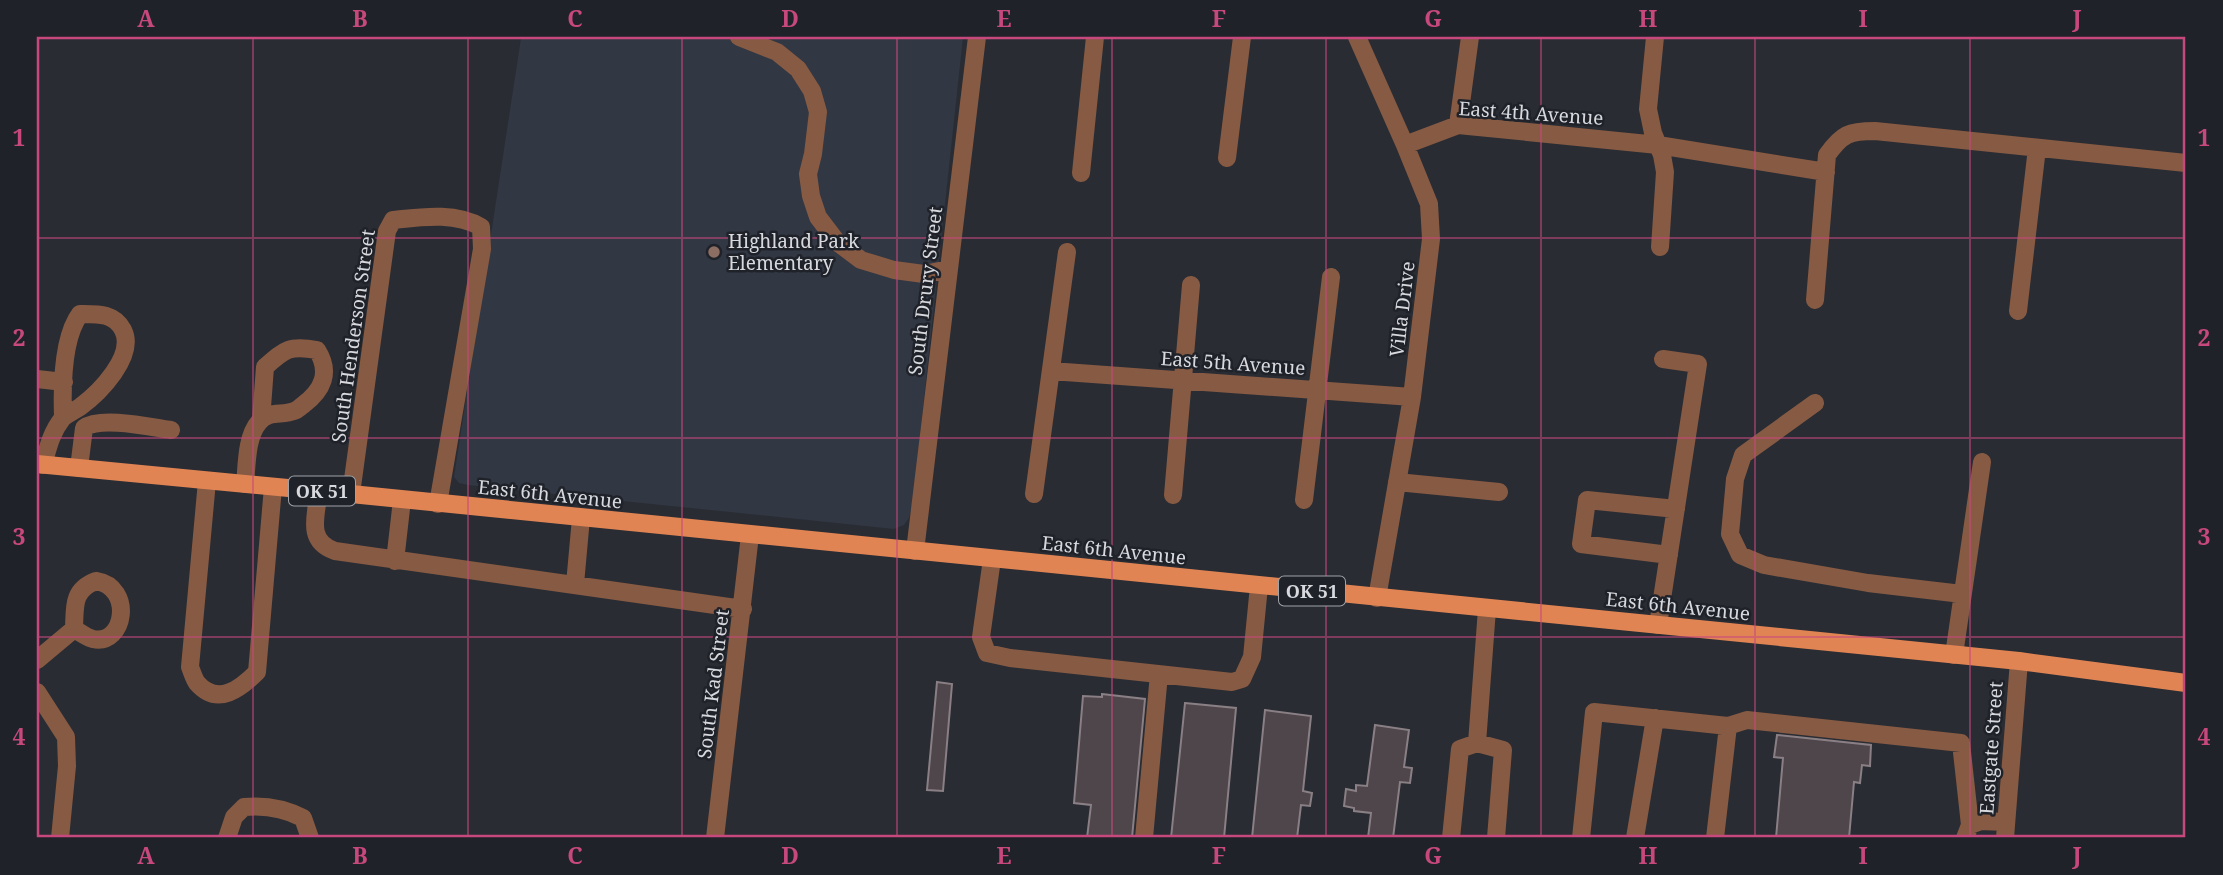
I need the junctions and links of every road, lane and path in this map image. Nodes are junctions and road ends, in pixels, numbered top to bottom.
1 (739, 37) edge
2 (977, 37) edge
3 (1095, 37) edge
4 (1242, 37) edge
5 (1357, 37) edge
6 (1469, 37) edge
7 (1655, 37) edge
8 (776, 44) edge
9 (1458, 125) junction
10 (1405, 145) junction
11 (1658, 145) junction
12 (2037, 148) junction
13 (1227, 158) dead end
14 (2186, 163) edge
15 (1826, 172) junction
16 (1081, 173) dead end
17 (1660, 247) dead end
18 (1067, 252) dead end
19 (949, 269) junction
20 (1331, 277) dead end
21 (1191, 285) dead end
22 (1815, 300) dead end
23 (2018, 311) dead end
24 (1663, 359) dead end
25 (1051, 371) junction
26 (37, 379) edge
27 (1183, 381) junction
28 (64, 382) junction
29 (1317, 390) junction
30 (1412, 397) junction
31 (1815, 403) dead end
32 (63, 417) junction
33 (261, 420) junction
34 (171, 430) dead end
35 (1982, 462) dead end
36 (40, 464) edge
37 (79, 468) junction
38 (207, 481) junction
39 (1397, 482) junction
40 (245, 484) junction
41 (273, 487) junction
42 (318, 491) junction
43 (1499, 492) dead end
44 (351, 494) junction
45 (1034, 494) dead end
46 (1173, 495) dead end
47 (402, 500) junction
48 (1304, 500) dead end
49 (438, 503) junction
50 (1676, 509) junction
51 (581, 518) junction
52 (750, 535) junction
53 (915, 551) junction
54 (1669, 555) junction
55 (992, 559) junction
56 (395, 561) junction
57 (575, 584) junction
58 (1259, 586) junction
59 (1962, 594) junction
60 (1377, 598) junction
61 (743, 609) junction
62 (1487, 609) junction
63 (1658, 625) junction
64 (74, 629) dead end
65 (1954, 655) junction
66 (37, 660) edge
67 (2019, 661) junction
68 (1159, 674) junction
69 (2186, 683) edge
70 (37, 692) edge
71 (1654, 718) junction
72 (1728, 726) junction
73 (1477, 743) junction
74 (2006, 830) edge
75 (1967, 831) edge
76 (60, 838) edge
77 (227, 838) edge
78 (310, 838) edge
79 (715, 838) edge
80 (1144, 838) edge
81 (1451, 838) edge
82 (1496, 838) edge
83 (1581, 838) edge
84 (1635, 838) edge
85 (1715, 838) edge

1 - 8 street
2 - 19 street, South Drury Street
3 - 16 street
4 - 13 street
5 - 10 street, Villa Drive
6 - 9 street
7 - 11 street
8 - 19 street
9 - 10 street, East 4th Avenue
9 - 11 street, East 4th Avenue
10 - 30 street, Villa Drive
11 - 15 street, East 4th Avenue
11 - 17 street
12 - 14 street
12 - 15 street
12 - 23 street
15 - 22 street
18 - 25 street
19 - 53 street, South Drury Street
20 - 29 street
21 - 27 street
24 - 50 street
25 - 27 street, East 5th Avenue
25 - 45 street
26 - 28 street
27 - 29 street, East 5th Avenue
27 - 46 street
28 - 32 street
28 - 32 street
29 - 30 street, East 5th Avenue
29 - 48 street
30 - 39 street, Villa Drive
31 - 59 street
32 - 36 street
33 - 33 street
33 - 40 street
34 - 37 street
35 - 59 street
36 - 37 main road, East 6th Avenue / OK 51
37 - 38 main road, East 6th Avenue / OK 51
38 - 40 main road, East 6th Avenue / OK 51
38 - 41 street
39 - 43 street
39 - 60 street, Villa Drive
40 - 41 main road, East 6th Avenue / OK 51
41 - 42 main road, East 6th Avenue / OK 51
42 - 44 main road, East 6th Avenue / OK 51
42 - 56 street
44 - 47 main road, East 6th Avenue / OK 51
44 - 49 street, South Henderson Street
47 - 49 main road, East 6th Avenue / OK 51
47 - 56 street
49 - 51 main road, East 6th Avenue / OK 51
50 - 54 street
50 - 54 street
51 - 52 main road, East 6th Avenue / OK 51
51 - 57 street
52 - 53 main road, East 6th Avenue / OK 51
52 - 61 street, South Kad Street
53 - 55 main road, East 6th Avenue / OK 51
54 - 63 street
55 - 58 main road, East 6th Avenue / OK 51
55 - 68 street
56 - 57 street
57 - 61 street
58 - 60 main road, East 6th Avenue / OK 51
58 - 68 street
59 - 65 street
60 - 62 main road, East 6th Avenue / OK 51
61 - 79 street, South Kad Street
62 - 63 main road, East 6th Avenue / OK 51
62 - 73 street
63 - 65 main road, East 6th Avenue / OK 51
64 - 66 street
65 - 67 main road, East 6th Avenue / OK 51
67 - 69 main road, East 6th Avenue / OK 51
67 - 74 street, Eastgate Street
68 - 80 street
70 - 76 street
71 - 72 street
71 - 83 street
71 - 84 street
72 - 75 street
72 - 85 street
73 - 81 street
73 - 82 street
74 - 75 street
77 - 78 street

